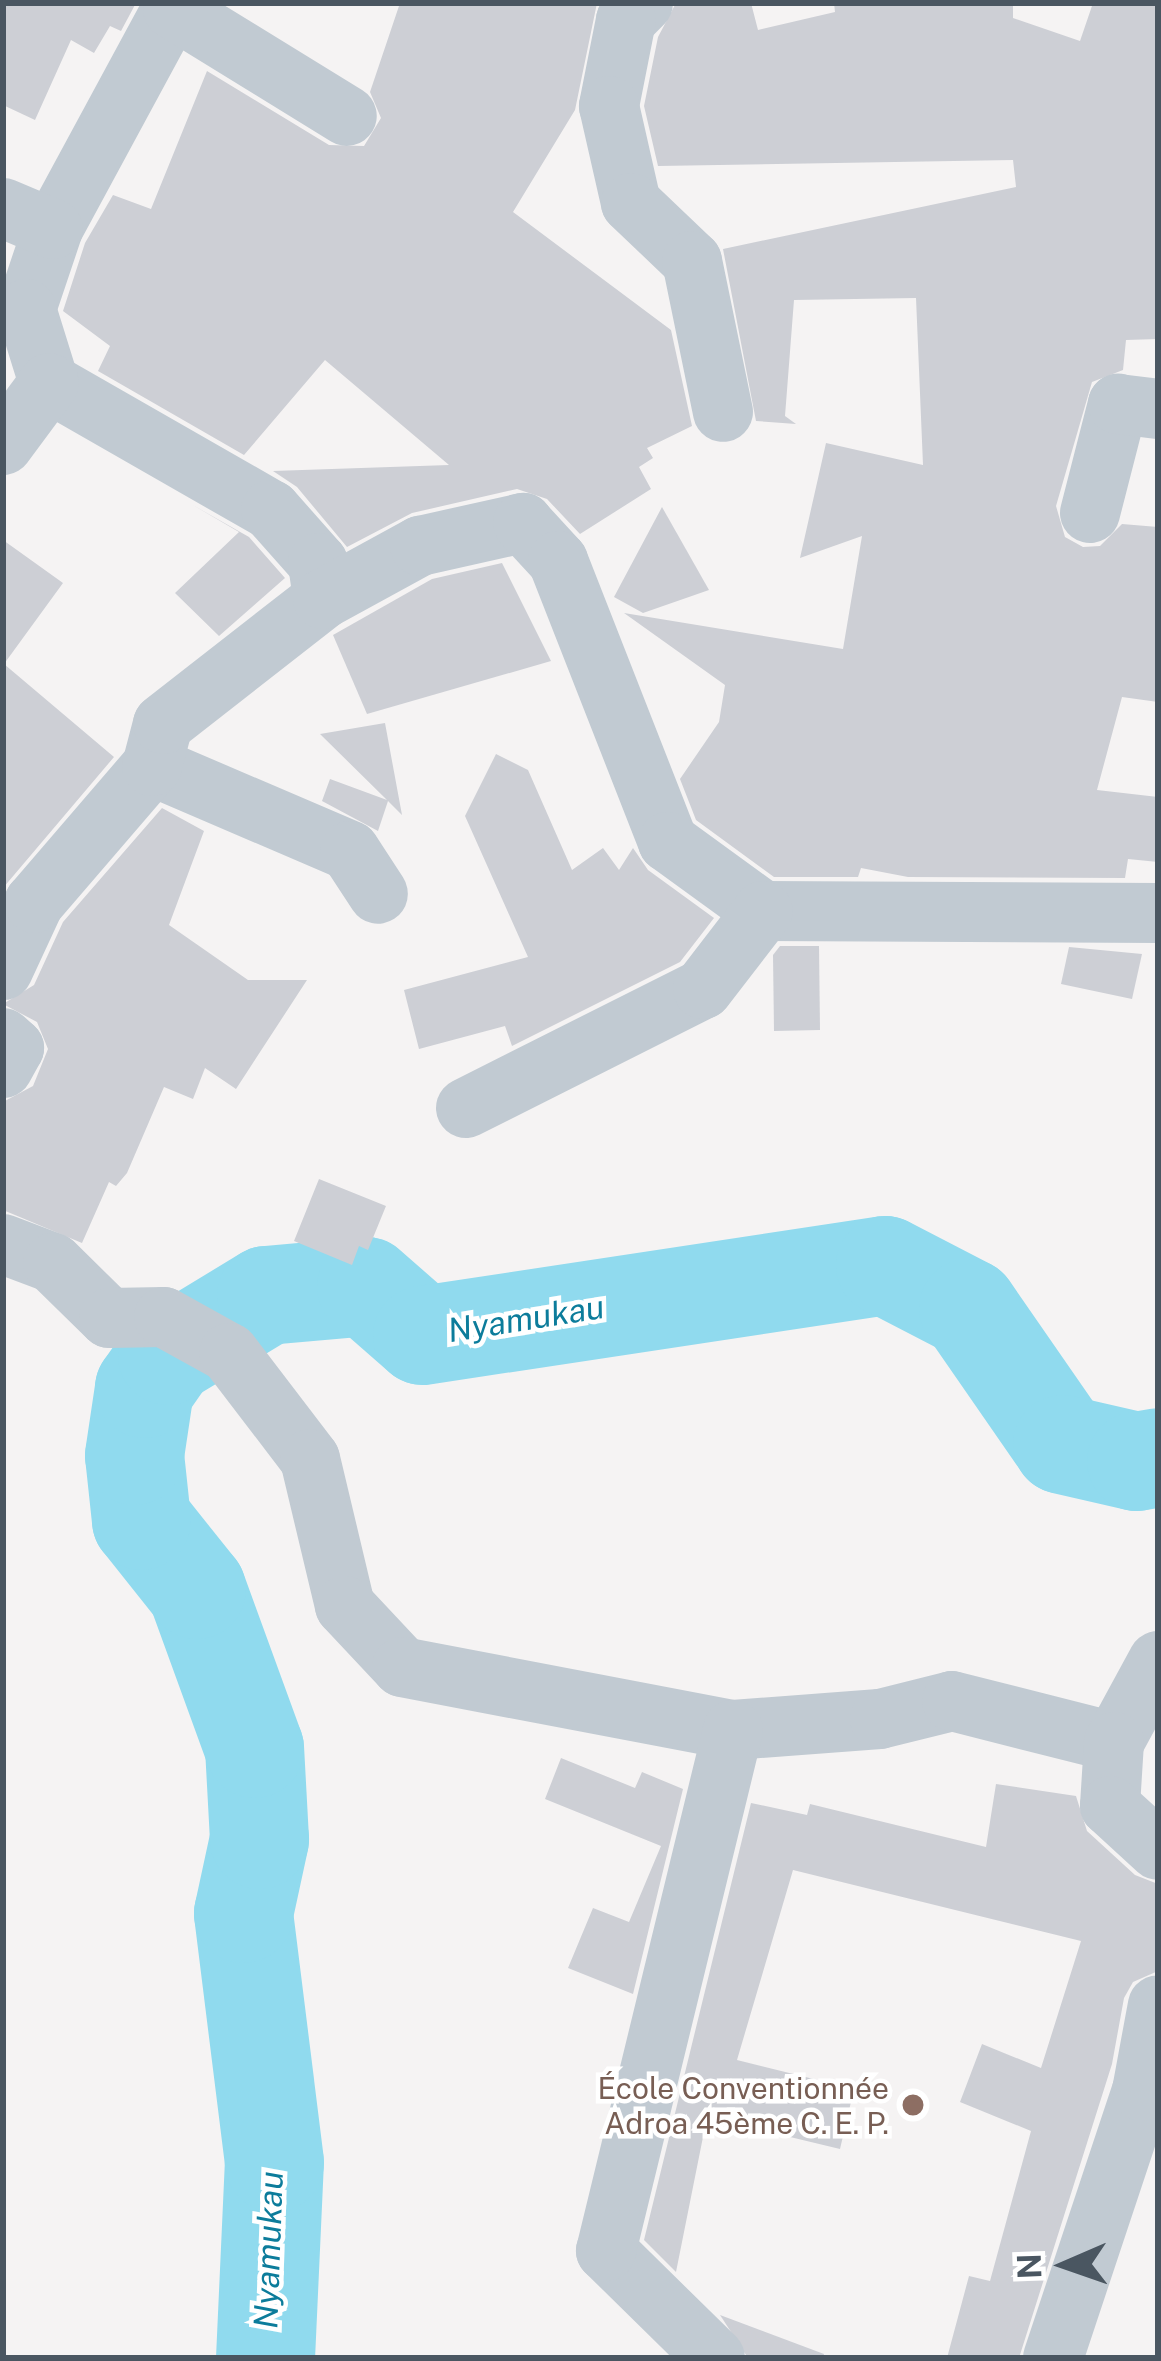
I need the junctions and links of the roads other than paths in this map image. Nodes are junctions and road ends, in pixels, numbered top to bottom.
1 (643, 3) edge
2 (174, 6) edge
3 (346, 116) dead end
4 (28, 219) edge
5 (49, 382) junction
6 (1158, 409) edge
7 (723, 412) dead end
8 (3, 445) edge
9 (1090, 513) dead end
10 (323, 599) junction
11 (152, 766) junction
12 (378, 894) dead end
13 (763, 910) junction
14 (1158, 913) edge
15 (3, 970) edge
16 (3, 1038) edge
17 (3, 1068) edge
18 (466, 1108) dead end
19 (3, 1244) edge
20 (1158, 1661) edge
21 (733, 1730) junction
22 (1114, 1742) junction
23 (1158, 1850) edge
24 (1158, 2005) edge
25 (1150, 2089) edge
26 (708, 2349) edge
27 (1053, 2358) edge

1 - 7 lane
2 - 3 lane
2 - 4 lane
4 - 5 lane
5 - 8 lane
5 - 10 lane
6 - 9 lane
10 - 11 lane
10 - 13 lane
11 - 12 lane
11 - 15 lane
13 - 14 lane
13 - 18 lane
16 - 17 lane
19 - 21 lane
20 - 22 lane
21 - 22 lane
21 - 26 lane
22 - 23 lane
24 - 25 lane
25 - 27 lane

